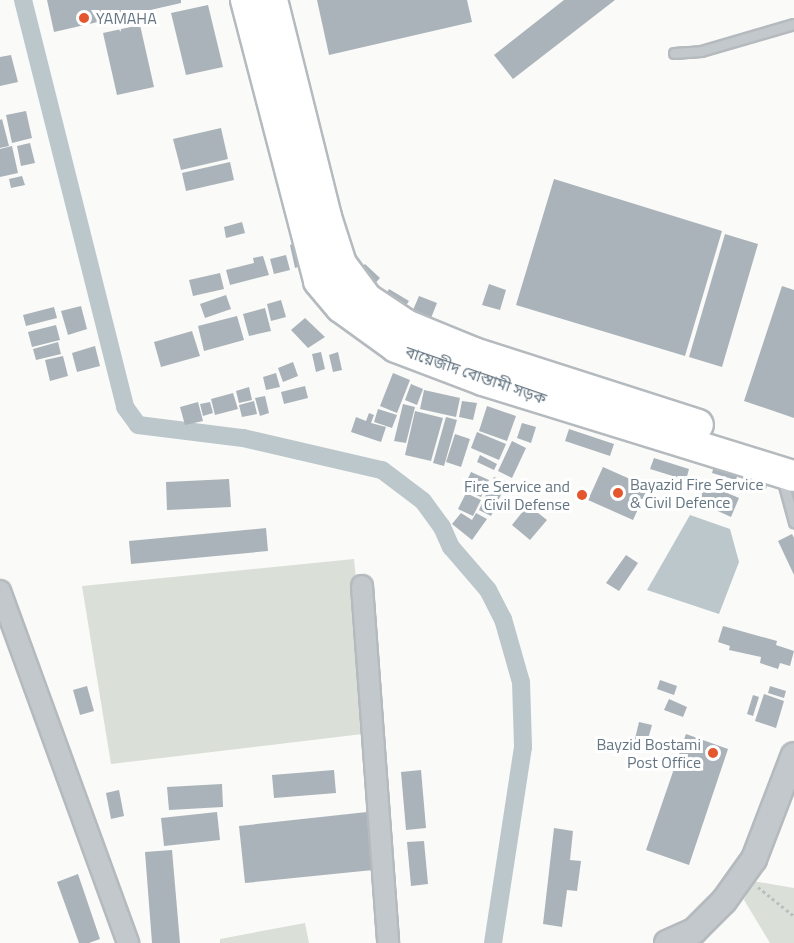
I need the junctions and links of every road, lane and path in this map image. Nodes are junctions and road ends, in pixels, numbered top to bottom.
1 (246, 0) edge
2 (272, 0) edge
3 (794, 24) edge
4 (674, 53) dead end
5 (789, 467) edge
6 (794, 522) edge
7 (362, 586) dead end
8 (0, 591) edge
9 (794, 755) edge
10 (743, 874) junction
11 (794, 916) edge
12 (128, 943) edge
13 (388, 943) edge
14 (667, 943) edge

1 - 5 main road, বায়েজীদ বোস্তামী সড়ক
2 - 5 main road, বায়েজীদ বোস্তামী সড়ক
3 - 4 lane
5 - 6 lane
7 - 13 street
8 - 12 street
9 - 10 street
10 - 11 path
10 - 14 street

